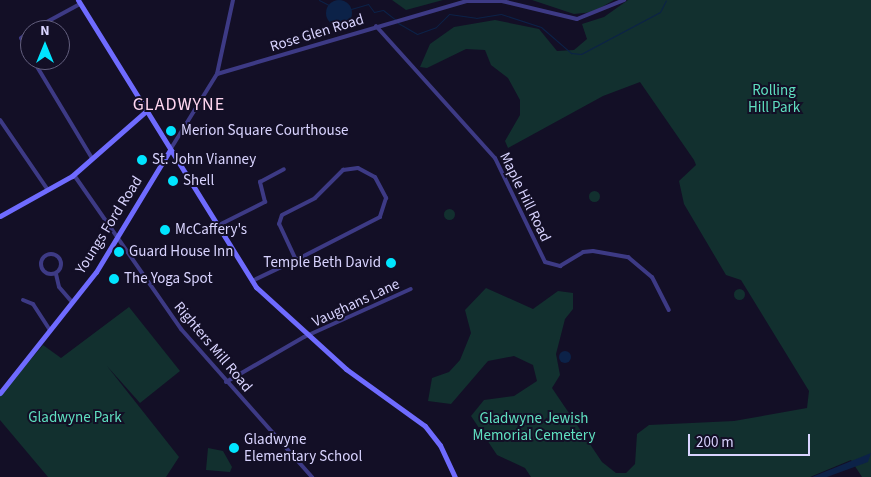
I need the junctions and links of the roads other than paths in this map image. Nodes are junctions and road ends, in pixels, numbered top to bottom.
1 (233, 0) edge
2 (624, 0) edge
3 (79, 2) edge
4 (49, 20) edge
5 (376, 26) junction
6 (39, 70) edge
7 (217, 74) junction
8 (146, 111) junction
9 (0, 120) edge
10 (170, 150) junction
11 (92, 158) junction
12 (284, 169) dead end
13 (74, 174) junction
14 (48, 190) junction
15 (0, 216) edge
16 (217, 226) junction
17 (119, 236) junction
18 (296, 260) junction
19 (56, 274) junction
20 (252, 281) junction
21 (411, 289) dead end
22 (23, 300) dead end
23 (72, 302) junction
24 (669, 310) dead end
25 (50, 330) junction
26 (310, 336) junction
27 (226, 382) junction
28 (0, 393) edge
29 (312, 477) edge
30 (455, 477) edge

1 - 7 street, Youngs Ford Road
2 - 5 street, Rose Glen Road
3 - 4 street
3 - 8 main road
5 - 7 street, Rose Glen Road
5 - 24 street, Maple Hill Road
6 - 11 street
7 - 10 street, Youngs Ford Road
8 - 10 main road
8 - 11 main road
9 - 14 street
10 - 16 main road
10 - 17 main road, Youngs Ford Road
11 - 13 main road
12 - 16 street
13 - 14 main road
13 - 17 street, Righters Mill Road
14 - 15 main road
16 - 20 main road
17 - 23 main road, Youngs Ford Road
17 - 27 street, Righters Mill Road
18 - 18 street
18 - 20 street
19 - 19 street
19 - 23 street
20 - 26 main road
21 - 26 street, Vaughans Lane
22 - 25 street
23 - 25 main road, Youngs Ford Road
25 - 28 main road, Youngs Ford Road
26 - 27 street, Vaughans Lane
26 - 30 main road
27 - 29 street, Righters Mill Road

